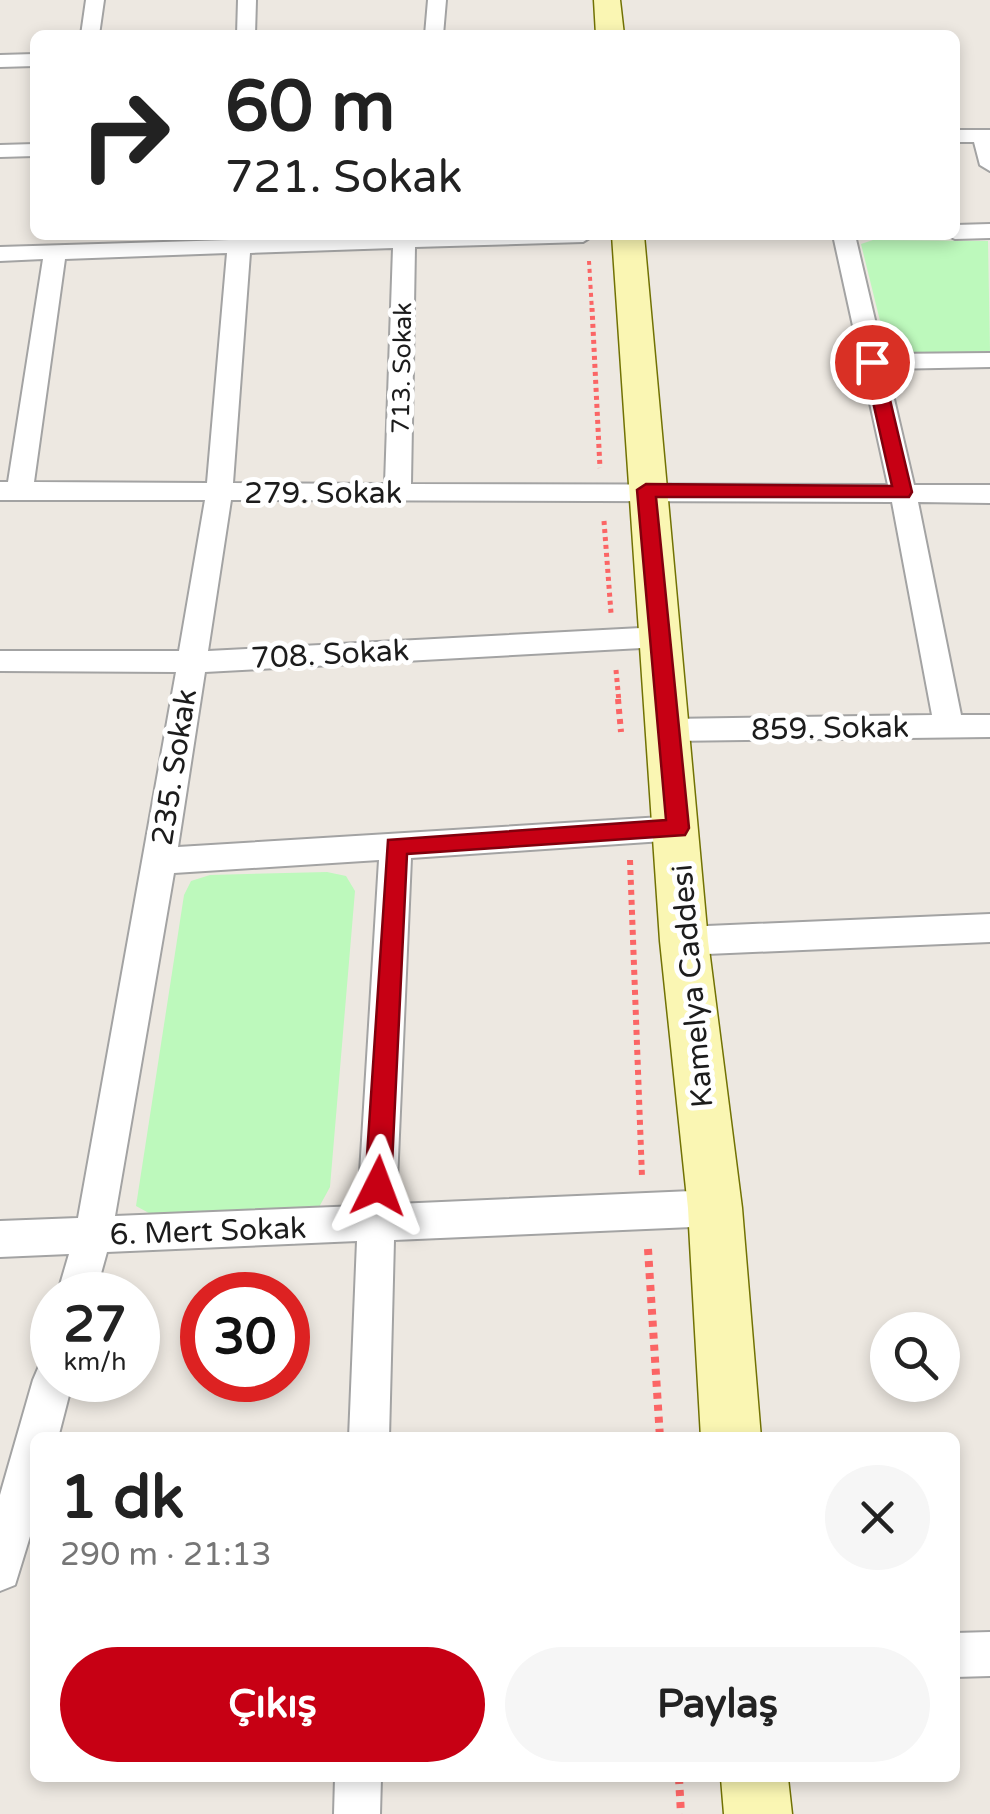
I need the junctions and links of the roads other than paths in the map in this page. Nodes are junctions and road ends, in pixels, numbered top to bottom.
1 (95, 0) edge
2 (247, 0) edge
3 (438, 0) edge
4 (607, 0) edge
5 (91, 30) edge
6 (246, 30) edge
7 (435, 30) edge
8 (610, 30) edge
9 (30, 60) edge
10 (0, 61) edge
11 (960, 136) edge
12 (986, 136) edge
13 (30, 150) edge
14 (0, 151) edge
15 (990, 165) edge
16 (960, 232) edge
17 (990, 232) edge
18 (455, 240) edge
19 (628, 240) edge
20 (845, 240) edge
21 (240, 241) edge
22 (404, 242) junction
23 (55, 252) junction
24 (0, 254) edge
25 (990, 360) edge
26 (872, 362) junction
27 (646, 490) junction
28 (10, 492) edge
29 (903, 492) junction
30 (398, 493) junction
31 (219, 494) junction
32 (990, 494) edge
33 (660, 637) junction
34 (0, 661) edge
35 (190, 662) junction
36 (990, 726) edge
37 (949, 727) junction
38 (670, 730) junction
39 (678, 828) junction
40 (396, 846) junction
41 (160, 861) junction
42 (990, 928) edge
43 (684, 941) junction
44 (715, 1208) junction
45 (376, 1224) junction
46 (93, 1236) junction
47 (0, 1240) edge
48 (83, 1272) edge
49 (47, 1402) edge
50 (39, 1432) edge
51 (369, 1432) edge
52 (731, 1432) edge
53 (30, 1462) edge
54 (0, 1570) edge
55 (990, 1654) edge
56 (960, 1656) edge
57 (358, 1782) edge
58 (755, 1782) edge
59 (357, 1814) edge
60 (758, 1814) edge

1 - 5 street
2 - 6 street
3 - 7 street
4 - 8 main road
9 - 10 street
11 - 12 street
12 - 15 street
13 - 14 street
16 - 17 street
18 - 22 street
19 - 27 main road, Kamelya Caddesi
20 - 26 street
21 - 22 street
21 - 23 street
21 - 31 street, 235. Sokak
22 - 30 street, 713. Sokak
23 - 24 street
23 - 28 street
25 - 26 street
26 - 29 street
27 - 29 street, 279. Sokak
27 - 30 street, 279. Sokak
27 - 33 main road, Kamelya Caddesi
28 - 31 street, 279. Sokak
29 - 32 street, 279. Sokak
29 - 37 street
30 - 31 street, 279. Sokak
31 - 35 street, 235. Sokak
33 - 35 street, 708. Sokak
33 - 38 main road, Kamelya Caddesi
34 - 35 street, 708. Sokak
35 - 41 street, 235. Sokak
36 - 37 street, 859. Sokak
37 - 38 street, 859. Sokak
38 - 39 main road, Kamelya Caddesi
39 - 40 street
39 - 43 main road, Kamelya Caddesi
40 - 41 street
40 - 45 street
41 - 46 street, 235. Sokak
42 - 43 street
43 - 44 main road, Kamelya Caddesi
44 - 45 street, 6. Mert Sokak
44 - 52 main road, Kamelya Caddesi
45 - 46 street, 6. Mert Sokak
45 - 51 street
46 - 47 street, 6. Mert Sokak
46 - 48 street, 235. Sokak
49 - 50 street
53 - 54 street
55 - 56 street
57 - 59 street
58 - 60 main road

